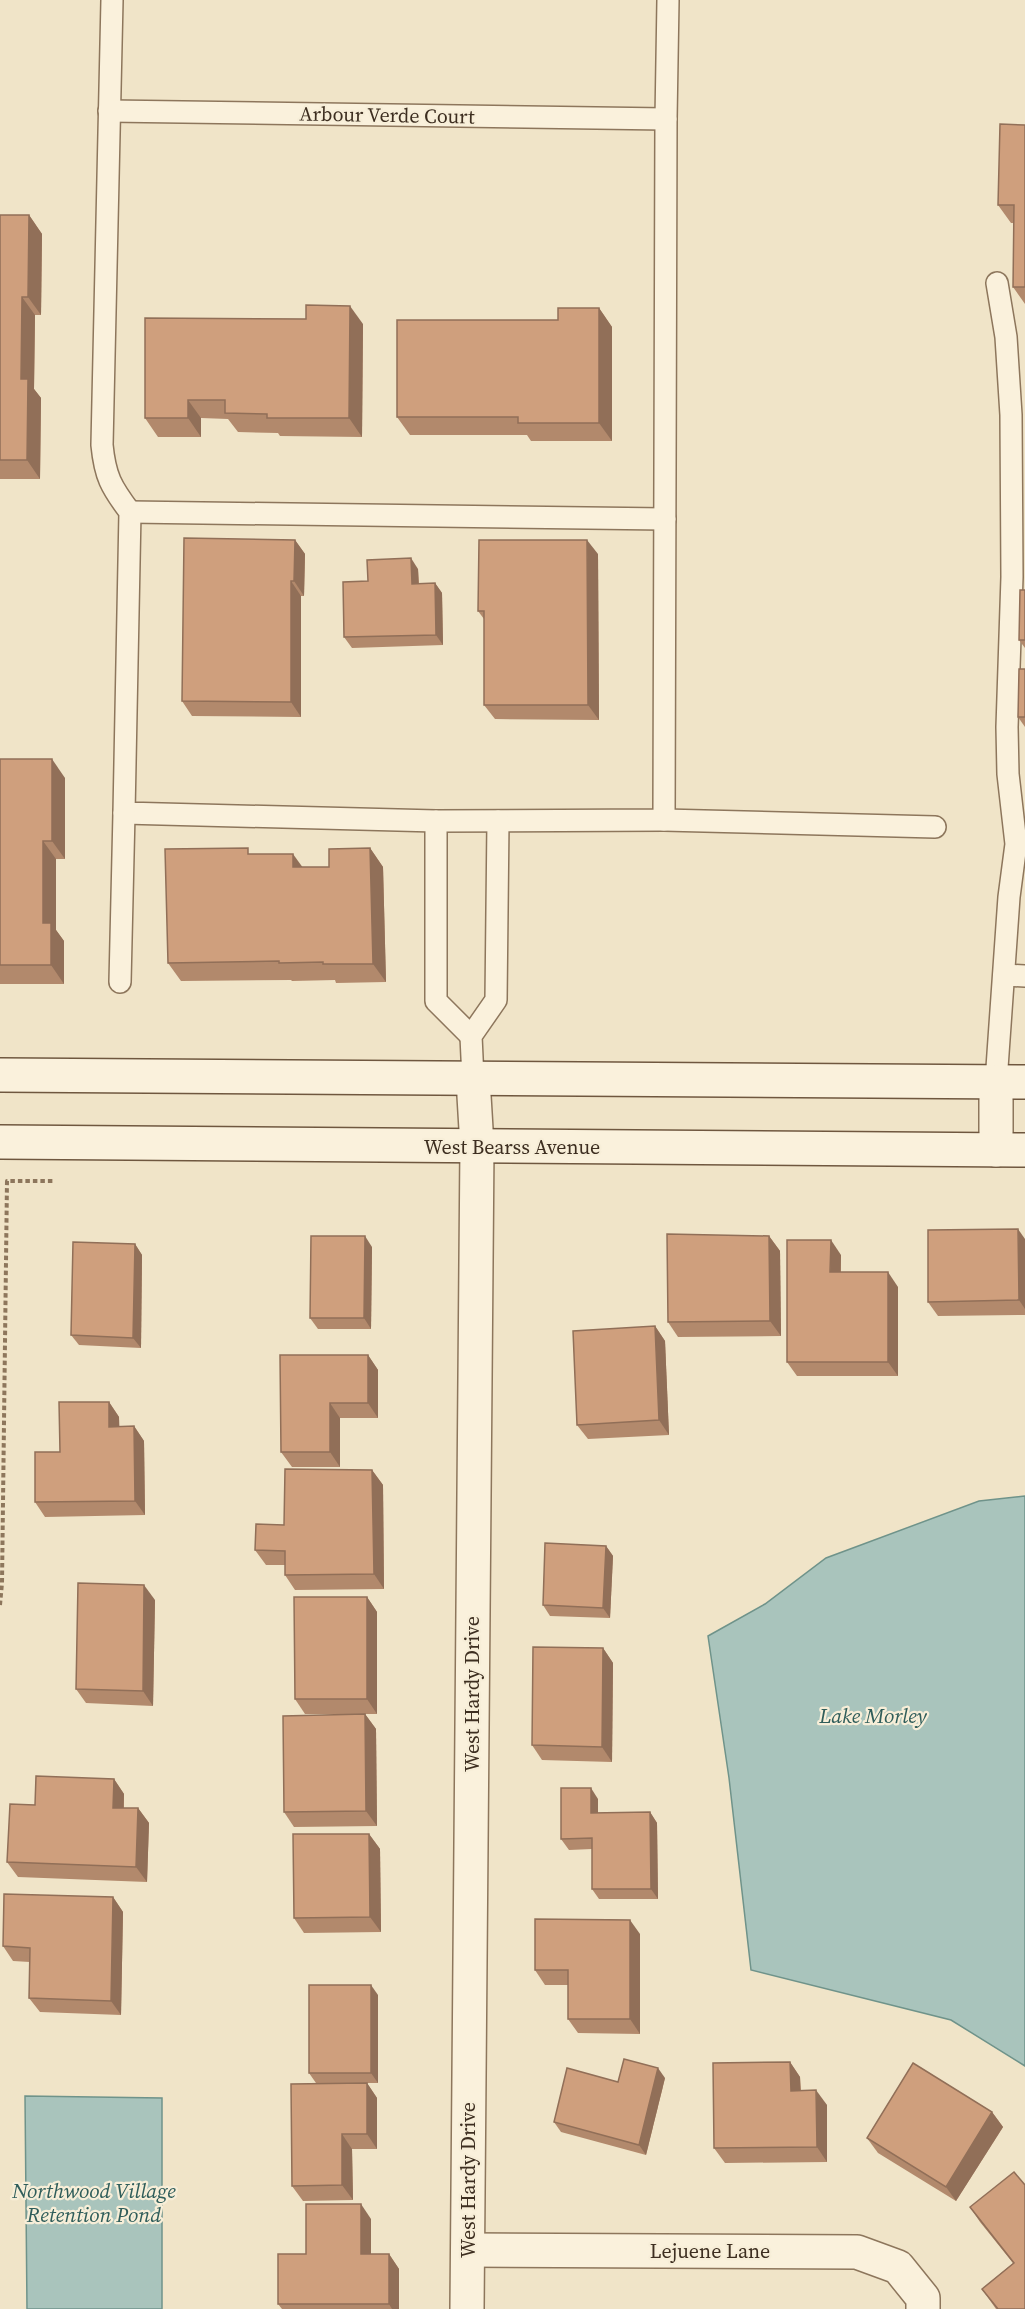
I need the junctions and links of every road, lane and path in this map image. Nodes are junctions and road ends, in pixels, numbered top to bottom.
1 (112, 0) edge
2 (668, 0) edge
3 (109, 111) junction
4 (666, 119) junction
5 (997, 283) dead end
6 (130, 512) junction
7 (664, 519) junction
8 (124, 813) junction
9 (664, 820) junction
10 (436, 821) junction
11 (498, 821) junction
12 (935, 827) dead end
13 (1004, 975) junction
14 (1025, 976) edge
15 (120, 982) dead end
16 (471, 1036) junction
17 (0, 1075) edge
18 (473, 1079) junction
19 (1011, 1082) edge
20 (0, 1142) edge
21 (477, 1146) junction
22 (1011, 1150) edge
23 (54, 1181) dead end
24 (0, 1605) edge
25 (468, 2250) junction
26 (467, 2309) edge
27 (923, 2309) edge

1 - 3 lane
2 - 4 lane
3 - 4 lane, Arbour Verde Court
3 - 6 lane
4 - 7 lane
5 - 13 lane
6 - 7 lane
6 - 8 lane
7 - 9 lane
8 - 10 lane
8 - 15 lane
9 - 11 lane
9 - 12 lane
10 - 11 lane
10 - 16 lane
11 - 16 lane
13 - 14 lane
13 - 19 lane
16 - 18 lane
17 - 18 main road
18 - 19 main road
18 - 21 main road, West Hardy Drive
19 - 22 main road
20 - 21 main road, West Bearss Avenue
21 - 22 main road, West Bearss Avenue
21 - 25 main road, West Hardy Drive
23 - 24 path
25 - 26 main road, West Hardy Drive
25 - 27 main road, Lejuene Lane

